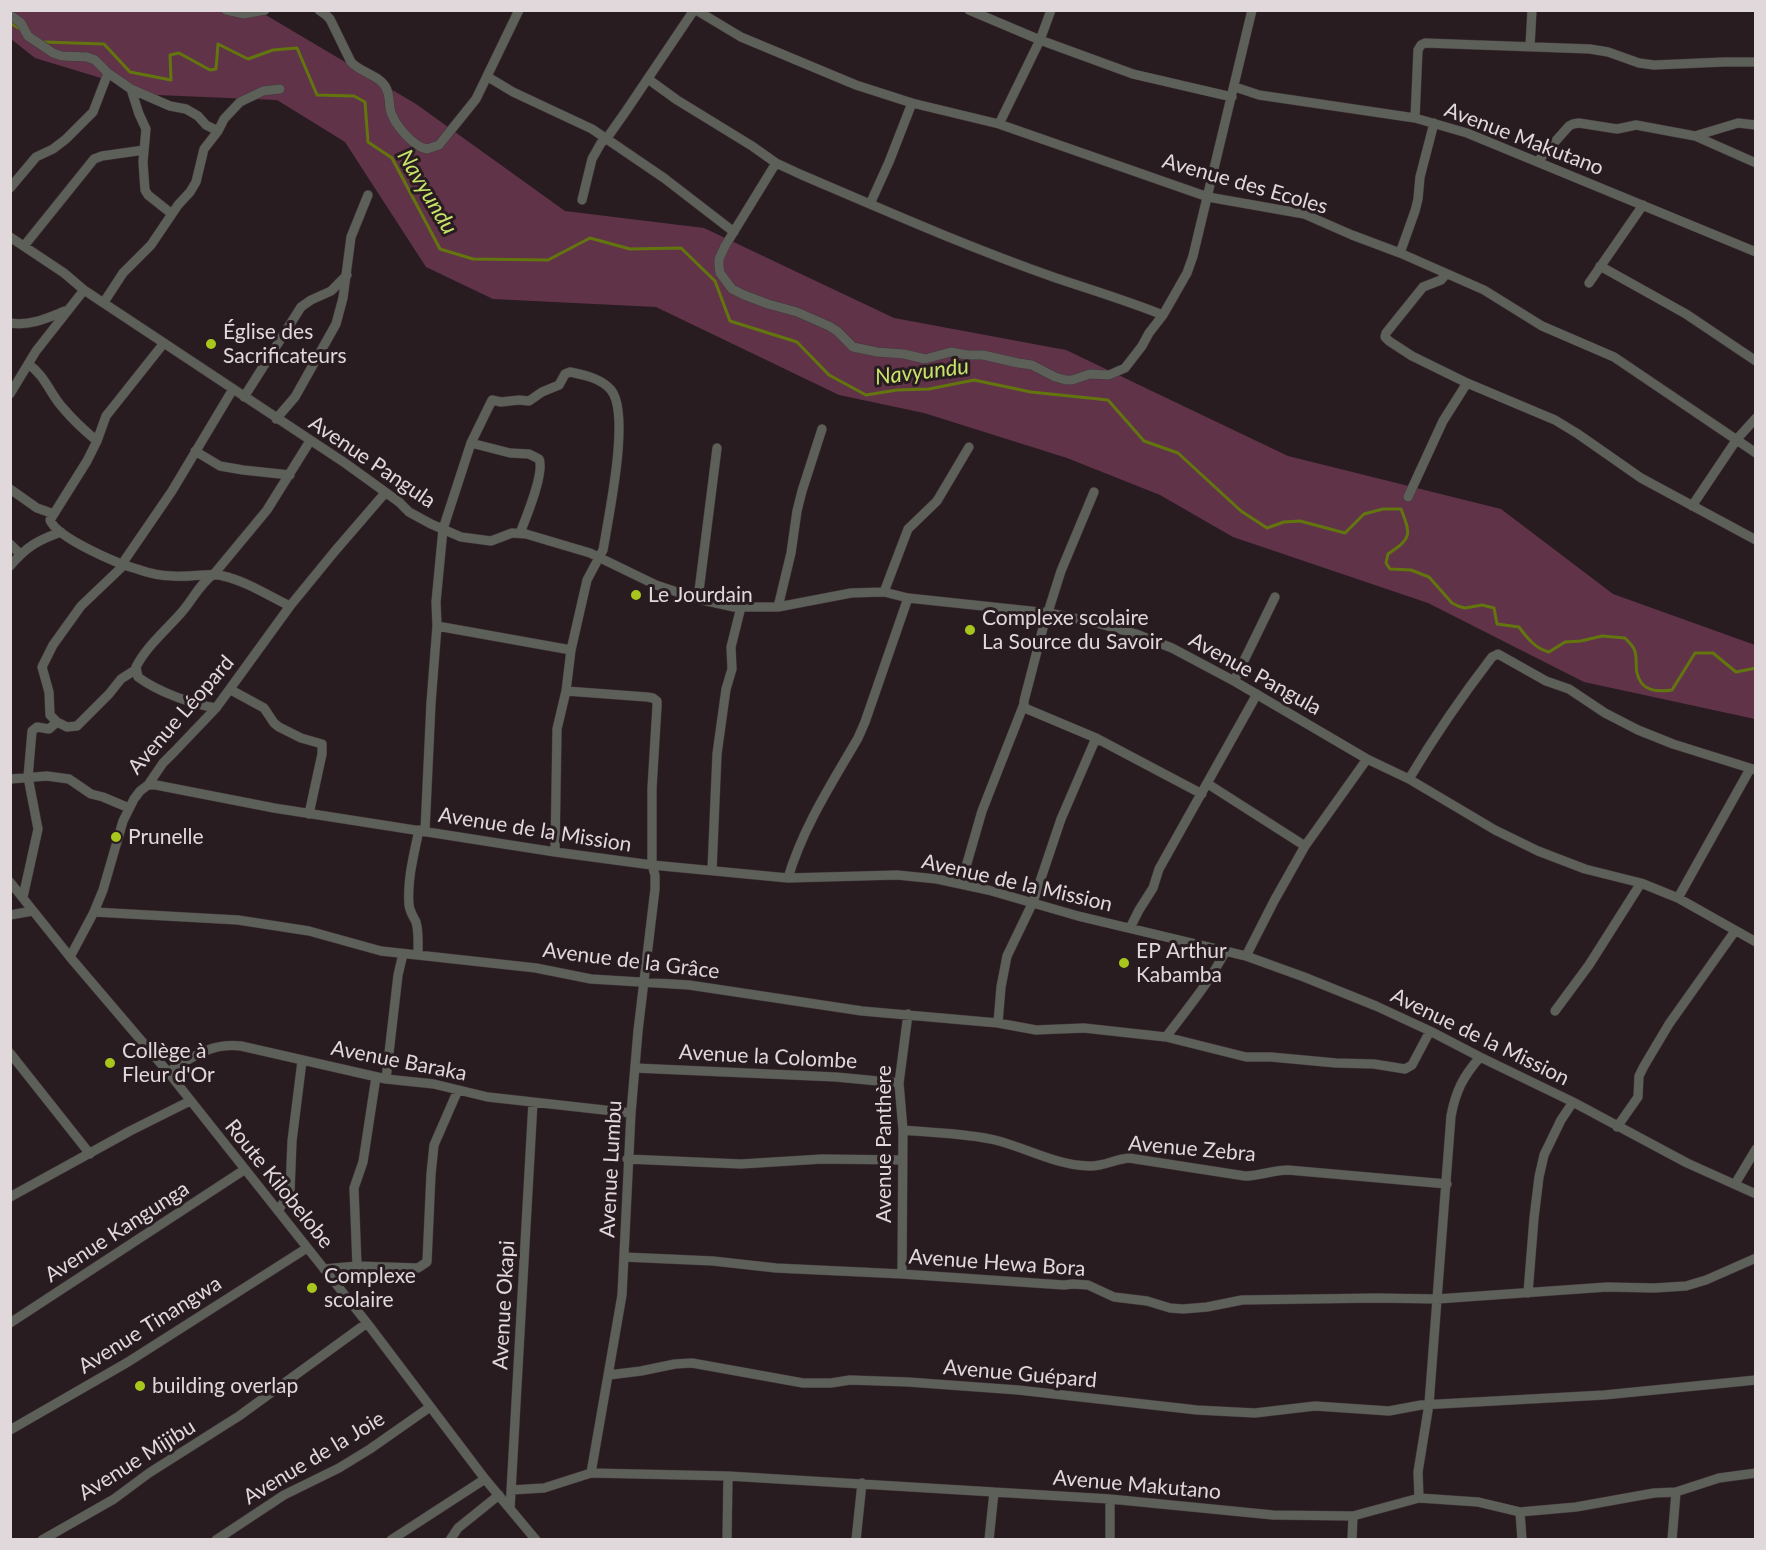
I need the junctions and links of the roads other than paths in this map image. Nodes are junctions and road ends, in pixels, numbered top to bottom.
1 (226, 10) edge
2 (266, 10) edge
3 (319, 10) edge
4 (519, 10) edge
5 (695, 10) edge
6 (969, 10) edge
7 (1051, 10) edge
8 (1252, 10) edge
9 (1532, 10) edge
10 (10, 15) edge
11 (1040, 40) junction
12 (1530, 46) junction
13 (1755, 62) edge
14 (108, 73) junction
15 (488, 77) junction
16 (648, 79) junction
17 (131, 89) junction
18 (280, 89) dead end
19 (1233, 92) junction
20 (912, 103) junction
21 (1415, 118) junction
22 (1434, 123) junction
23 (999, 124) junction
24 (1755, 125) edge
25 (218, 131) junction
26 (1695, 136) junction
27 (607, 138) junction
28 (144, 150) junction
29 (1538, 161) junction
30 (776, 163) junction
31 (1755, 163) edge
32 (10, 189) edge
33 (368, 195) dead end
34 (1208, 197) junction
35 (582, 200) dead end
36 (870, 204) junction
37 (1643, 205) junction
38 (172, 214) junction
39 (734, 232) junction
40 (15, 243) edge
41 (1755, 252) edge
42 (1400, 253) junction
43 (1600, 266) junction
44 (1446, 274) junction
45 (347, 275) junction
46 (1589, 283) dead end
47 (84, 290) junction
48 (104, 302) junction
49 (68, 310) junction
50 (1163, 315) junction
51 (10, 323) edge
52 (164, 343) junction
53 (1755, 361) edge
54 (28, 364) junction
55 (1467, 383) junction
56 (233, 389) junction
57 (10, 394) edge
58 (244, 397) junction
59 (276, 418) junction
60 (1755, 418) edge
61 (822, 429) dead end
62 (1737, 439) junction
63 (97, 441) junction
64 (310, 441) junction
65 (471, 443) junction
66 (969, 447) dead end
67 (717, 448) dead end
68 (195, 451) junction
69 (1755, 453) edge
70 (290, 475) junction
71 (10, 489) edge
72 (1094, 492) dead end
73 (385, 493) junction
74 (1408, 497) dead end
75 (1692, 506) junction
76 (54, 514) junction
77 (443, 529) junction
78 (61, 532) junction
79 (520, 533) junction
80 (1755, 540) edge
81 (10, 544) edge
82 (20, 554) junction
83 (599, 557) junction
84 (123, 565) junction
85 (10, 566) edge
86 (214, 574) junction
87 (884, 592) junction
88 (1275, 597) dead end
89 (908, 598) junction
90 (698, 599) junction
91 (290, 606) junction
92 (741, 607) junction
93 (778, 607) junction
94 (1049, 613) junction
95 (437, 626) junction
96 (571, 650) junction
97 (135, 670) junction
98 (1234, 681) junction
99 (231, 690) junction
100 (566, 691) junction
101 (1257, 694) junction
102 (1024, 704) junction
103 (216, 708) junction
104 (57, 722) junction
105 (1096, 738) junction
106 (1367, 759) junction
107 (1753, 770) edge
108 (28, 777) junction
109 (10, 778) edge
110 (1409, 779) junction
111 (1208, 784) junction
112 (148, 785) junction
113 (1202, 794) junction
114 (129, 808) junction
115 (309, 814) junction
116 (422, 831) junction
117 (1305, 846) junction
118 (555, 852) junction
119 (652, 865) junction
120 (712, 870) junction
121 (788, 878) junction
122 (10, 882) edge
123 (1641, 883) junction
124 (961, 884) junction
125 (23, 897) junction
126 (1678, 898) junction
127 (1033, 902) junction
128 (33, 911) junction
129 (94, 912) junction
130 (10, 915) edge
131 (1130, 928) junction
132 (1735, 931) junction
133 (1755, 942) edge
134 (1225, 951) junction
135 (403, 954) junction
136 (418, 955) junction
137 (1246, 956) junction
138 (70, 957) junction
139 (644, 982) junction
140 (1555, 1011) dead end
141 (908, 1014) junction
142 (998, 1023) junction
143 (1430, 1030) junction
144 (1166, 1036) junction
145 (10, 1053) edge
146 (1480, 1057) junction
147 (303, 1061) junction
148 (635, 1068) junction
149 (168, 1072) junction
150 (376, 1077) junction
151 (386, 1079) junction
152 (899, 1083) junction
153 (459, 1090) junction
154 (190, 1101) junction
155 (533, 1102) junction
156 (1573, 1102) junction
157 (631, 1113) junction
158 (1617, 1127) junction
159 (903, 1130) junction
160 (1755, 1149) edge
161 (90, 1154) junction
162 (627, 1159) junction
163 (902, 1160) junction
164 (244, 1170) junction
165 (1447, 1184) junction
166 (1736, 1184) junction
167 (1755, 1194) edge
168 (10, 1197) edge
169 (278, 1211) junction
170 (307, 1248) junction
171 (624, 1257) junction
172 (1755, 1258) edge
173 (357, 1266) junction
174 (324, 1269) junction
175 (902, 1274) junction
176 (1528, 1293) junction
177 (1437, 1299) junction
178 (10, 1323) edge
179 (367, 1323) junction
180 (609, 1375) junction
181 (1755, 1380) edge
182 (1429, 1404) junction
183 (430, 1407) junction
184 (10, 1430) edge
185 (591, 1473) junction
186 (1755, 1473) edge
187 (728, 1476) junction
188 (486, 1479) junction
189 (862, 1483) junction
190 (511, 1490) junction
191 (994, 1492) junction
192 (1676, 1492) junction
193 (499, 1495) junction
194 (1419, 1498) junction
195 (1110, 1499) junction
196 (510, 1509) junction
197 (1520, 1512) junction
198 (1353, 1516) junction
199 (42, 1539) edge
200 (216, 1539) edge
201 (392, 1539) edge
202 (450, 1539) edge
203 (536, 1539) edge
204 (727, 1539) edge
205 (856, 1539) edge
206 (989, 1539) edge
207 (1110, 1539) edge
208 (1352, 1539) edge
209 (1522, 1539) edge
210 (1672, 1539) edge

1 - 2 street
3 - 15 street
4 - 15 street
5 - 16 street
5 - 20 street, Avenue des Ecoles
6 - 11 street, Avenue Makutano
7 - 11 street
8 - 19 street
9 - 12 street
10 - 14 street
11 - 19 street, Avenue Makutano
11 - 23 street
12 - 13 street
12 - 21 street
14 - 17 street
14 - 32 street
15 - 27 street
16 - 27 street
16 - 30 street
17 - 25 street
17 - 28 street
18 - 25 street
19 - 21 street, Avenue Makutano
19 - 34 street
20 - 23 street, Avenue des Ecoles
20 - 36 street
21 - 22 street, Avenue Makutano
22 - 29 street, Avenue Makutano
22 - 42 street
23 - 34 street, Avenue des Ecoles
24 - 26 street
25 - 38 street
26 - 29 street
26 - 31 street
27 - 35 street
27 - 39 street
28 - 38 street
28 - 40 street
29 - 37 street, Avenue Makutano
30 - 36 street
30 - 39 street
33 - 45 street
34 - 42 street, Avenue des Ecoles
34 - 50 street
36 - 50 street
37 - 41 street, Avenue Makutano
37 - 43 street
38 - 48 street
39 - 50 street
40 - 47 street, Avenue Pangula
42 - 44 street, Avenue des Ecoles
43 - 46 street
43 - 53 street
44 - 55 street
44 - 62 street, Avenue des Ecoles
45 - 58 street
45 - 59 street
47 - 48 street, Avenue Pangula
47 - 49 street
48 - 52 street, Avenue Pangula
49 - 51 street
49 - 54 street
52 - 56 street, Avenue Pangula
52 - 63 street
54 - 57 street
54 - 63 street
55 - 74 street
55 - 75 street
56 - 58 street, Avenue Pangula
56 - 68 street
58 - 59 street, Avenue Pangula
59 - 64 street, Avenue Pangula
60 - 62 street
61 - 93 street
62 - 69 street, Avenue des Ecoles
62 - 75 street
63 - 76 street
64 - 70 street
64 - 73 street, Avenue Pangula
65 - 77 street
65 - 79 street
65 - 83 street
66 - 87 street
67 - 90 street
68 - 70 street
68 - 84 street
70 - 86 street
71 - 76 street
72 - 94 street
73 - 77 street, Avenue Pangula
73 - 91 street, Avenue Léopard
75 - 80 street
76 - 78 street
77 - 79 street, Avenue Pangula
77 - 95 street
78 - 82 street
78 - 84 street
79 - 83 street, Avenue Pangula
81 - 82 street
82 - 85 street
83 - 90 street, Avenue Pangula
83 - 96 street
84 - 86 street
84 - 104 street
86 - 91 street
86 - 97 street
87 - 89 street, Avenue Pangula
87 - 93 street, Avenue Pangula
88 - 98 street
89 - 94 street, Avenue Pangula
89 - 121 street
90 - 92 street, Avenue Pangula
91 - 99 street, Avenue Léopard
92 - 93 street, Avenue Pangula
92 - 120 street
94 - 98 street, Avenue Pangula
94 - 102 street
95 - 96 street
95 - 116 street
96 - 100 street
97 - 103 street
97 - 104 street
98 - 101 street, Avenue Pangula
99 - 103 street, Avenue Léopard
99 - 115 street
100 - 118 street
100 - 119 street, Avenue Lumbu
101 - 106 street, Avenue Pangula
101 - 111 street
102 - 105 street
102 - 124 street
103 - 112 street, Avenue Léopard
104 - 108 street
105 - 113 street
105 - 127 street
106 - 110 street, Avenue Pangula
106 - 117 street
107 - 110 street
107 - 126 street
108 - 109 street
108 - 114 street
108 - 125 street
110 - 123 street, Avenue Pangula
111 - 113 street
111 - 117 street
112 - 114 street, Avenue Léopard
112 - 115 street, Avenue de la Mission
113 - 131 street
114 - 129 street, Avenue Léopard
115 - 116 street, Avenue de la Mission
116 - 118 street, Avenue de la Mission
116 - 136 street
117 - 137 street
118 - 119 street, Avenue de la Mission
119 - 120 street, Avenue de la Mission
119 - 139 street, Avenue Lumbu
120 - 121 street, Avenue de la Mission
121 - 124 street, Avenue de la Mission
122 - 125 street, Route Kilobelobe
123 - 126 street, Avenue Pangula
123 - 140 street
124 - 127 street, Avenue de la Mission
125 - 128 street, Route Kilobelobe
126 - 132 street, Avenue Pangula
127 - 131 street, Avenue de la Mission
127 - 142 street
128 - 130 street
128 - 138 street, Route Kilobelobe
129 - 135 street, Avenue de la Grâce
129 - 138 street, Avenue Léopard
131 - 134 street, Avenue de la Mission
132 - 133 street, Avenue Pangula
132 - 158 street
134 - 137 street, Avenue de la Mission
134 - 144 street
135 - 136 street, Avenue de la Grâce
135 - 151 street
136 - 139 street, Avenue de la Grâce
137 - 143 street, Avenue de la Mission
138 - 149 street, Route Kilobelobe
139 - 141 street, Avenue de la Grâce
139 - 148 street, Avenue Lumbu
141 - 142 street, Avenue de la Grâce
141 - 152 street, Avenue Panthère
142 - 144 street, Avenue de la Grâce
143 - 144 street, Avenue de la Grâce
143 - 146 street, Avenue de la Mission
145 - 161 street
146 - 156 street, Avenue de la Mission
146 - 165 street
147 - 149 street, Avenue Baraka
147 - 150 street, Avenue Baraka
147 - 169 street
148 - 152 street, Avenue la Colombe
148 - 157 street, Avenue Lumbu
149 - 154 street, Route Kilobelobe
150 - 151 street, Avenue Baraka
150 - 173 street
151 - 153 street, Avenue Baraka
152 - 159 street, Avenue Panthère
153 - 155 street, Avenue Baraka
153 - 173 street
154 - 161 street
154 - 164 street, Route Kilobelobe
155 - 157 street, Avenue Baraka
155 - 190 street, Avenue Okapi
156 - 158 street, Avenue de la Mission
156 - 176 street
157 - 162 street, Avenue Lumbu
158 - 166 street, Avenue de la Mission
159 - 163 street, Avenue Panthère
159 - 165 street, Avenue Zebra
160 - 166 street
161 - 168 street
162 - 163 street
162 - 171 street, Avenue Lumbu
163 - 175 street, Avenue Panthère
164 - 169 street, Route Kilobelobe
164 - 178 street, Avenue Kangunga
165 - 177 street
166 - 167 street, Avenue de la Mission
169 - 170 street, Route Kilobelobe
170 - 174 street, Route Kilobelobe
170 - 184 street, Avenue Tinangwa
171 - 175 street, Avenue Hewa Bora
171 - 180 street, Avenue Lumbu
172 - 176 street, Avenue Hewa Bora
173 - 174 street
174 - 179 street, Route Kilobelobe
175 - 177 street, Avenue Hewa Bora
176 - 177 street, Avenue Hewa Bora
177 - 182 street
179 - 183 street, Route Kilobelobe
179 - 199 street, Avenue Mijibu
180 - 182 street, Avenue Guépard
180 - 185 street, Avenue Lumbu
181 - 182 street, Avenue Guépard
182 - 194 street
183 - 188 street, Route Kilobelobe
183 - 200 street, Avenue de la Joie
185 - 187 street, Avenue Makutano
185 - 190 street, Avenue Makutano
186 - 192 street, Avenue Makutano
187 - 189 street, Avenue Makutano
187 - 204 street
188 - 193 street, Route Kilobelobe
188 - 201 street
189 - 191 street, Avenue Makutano
189 - 205 street
190 - 196 street, Avenue Okapi
191 - 195 street, Avenue Makutano
191 - 206 street
192 - 197 street, Avenue Makutano
192 - 210 street
193 - 196 street, Route Kilobelobe
193 - 202 street
194 - 197 street, Avenue Makutano
194 - 198 street, Avenue Makutano
195 - 198 street, Avenue Makutano
195 - 207 street
196 - 203 street, Route Kilobelobe
197 - 209 street
198 - 208 street

